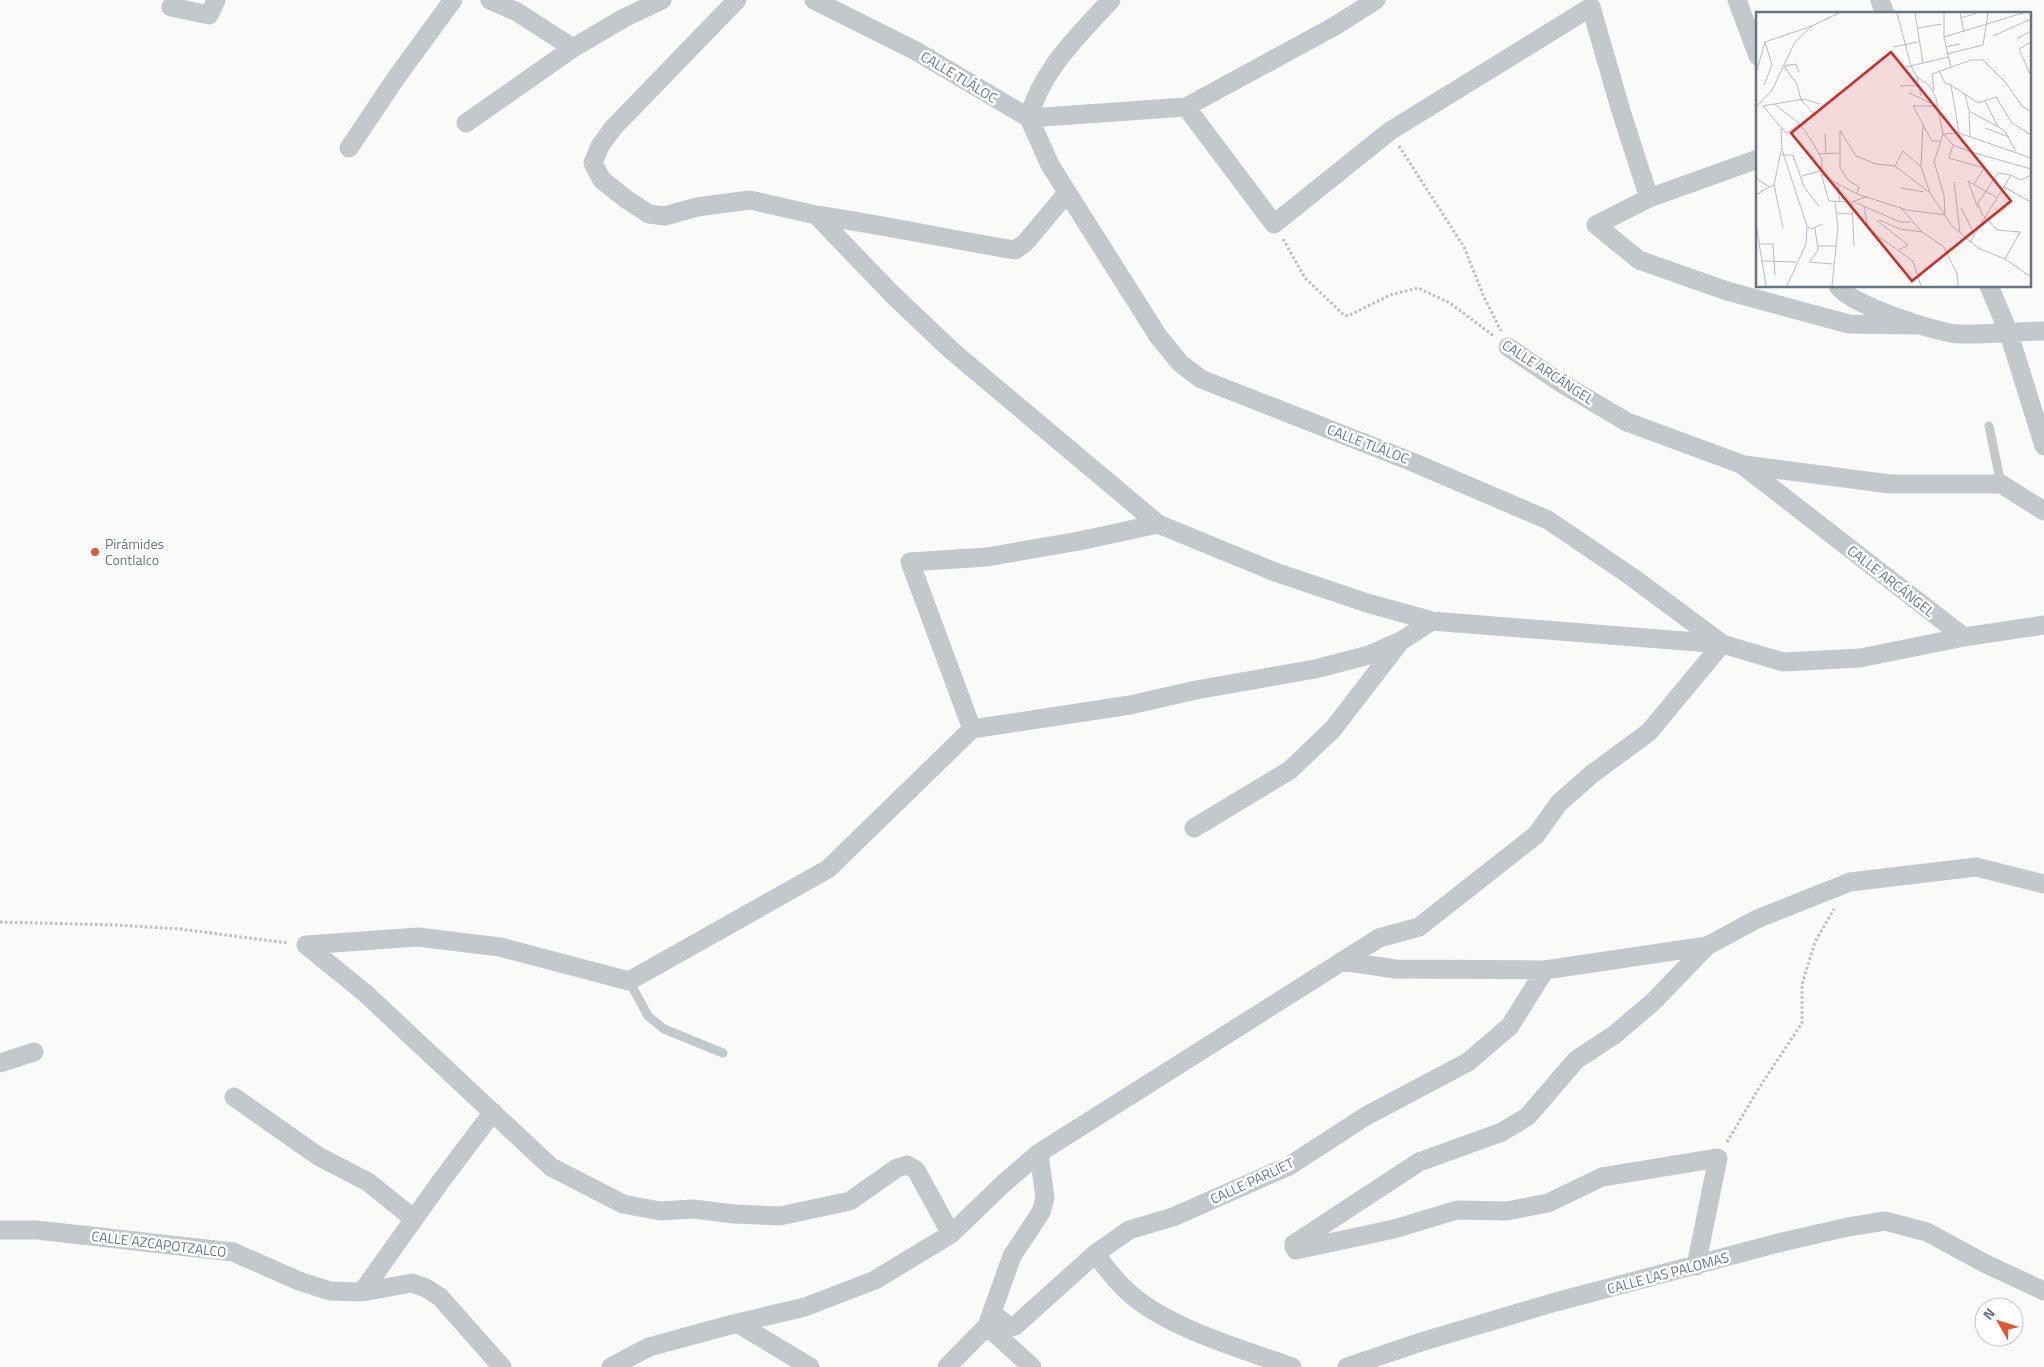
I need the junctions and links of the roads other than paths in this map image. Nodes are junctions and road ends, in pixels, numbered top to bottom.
1 (216, 0) edge
2 (453, 0) edge
3 (490, 0) edge
4 (662, 0) edge
5 (737, 0) edge
6 (814, 0) edge
7 (1111, 0) edge
8 (1376, 0) edge
9 (1737, 0) edge
10 (1880, 0) edge
11 (171, 7) dead end
12 (1884, 12) edge
13 (572, 48) junction
14 (1756, 51) edge
15 (1186, 108) junction
16 (1029, 118) junction
17 (466, 122) dead end
18 (349, 148) dead end
19 (1756, 160) edge
20 (1067, 193) junction
21 (1649, 198) junction
22 (816, 215) junction
23 (1839, 288) edge
24 (1990, 288) edge
25 (1916, 325) junction
26 (2008, 331) junction
27 (2044, 331) edge
28 (1508, 347) road end
29 (1989, 426) dead end
30 (2044, 446) edge
31 (1742, 464) junction
32 (2001, 484) junction
33 (2044, 511) edge
34 (1158, 524) junction
35 (1432, 621) junction
36 (2044, 625) edge
37 (1964, 637) junction
38 (1400, 641) junction
39 (1722, 644) junction
40 (972, 729) junction
41 (1194, 828) dead end
42 (2044, 884) edge
43 (1707, 946) junction
44 (1342, 961) junction
45 (1545, 970) junction
46 (628, 981) junction
47 (34, 1052) dead end
48 (723, 1053) dead end
49 (0, 1063) edge
50 (234, 1097) dead end
51 (493, 1112) junction
52 (1039, 1153) junction
53 (414, 1219) junction
54 (0, 1230) edge
55 (951, 1234) junction
56 (1095, 1254) junction
57 (1696, 1266) junction
58 (2044, 1291) edge
59 (362, 1292) junction
60 (990, 1320) junction
61 (737, 1323) junction
62 (496, 1360) edge
63 (611, 1367) edge
64 (810, 1367) edge
65 (947, 1367) edge
66 (1032, 1367) edge
67 (1292, 1367) edge
68 (1347, 1367) edge

1 - 11 street
2 - 18 street
3 - 13 street
4 - 13 street
5 - 22 street
6 - 16 street, CALLE TLÁLOC
7 - 16 street
8 - 15 street
9 - 14 street
10 - 12 street
13 - 17 street
15 - 16 street
15 - 21 street
16 - 20 street, CALLE TLÁLOC
19 - 21 street
20 - 22 street
20 - 39 street, CALLE TLÁLOC
21 - 25 street
22 - 34 street
23 - 25 street
24 - 26 street
25 - 26 street
26 - 27 street
26 - 30 street
28 - 31 street, CALLE ARCÁNGEL
29 - 32 lane
31 - 32 street
31 - 37 street, CALLE ARCÁNGEL
32 - 33 street
34 - 35 street
34 - 40 street
35 - 38 street
35 - 39 street
36 - 37 street
37 - 39 street
38 - 40 street
38 - 41 street
39 - 44 street
40 - 46 street
42 - 43 street
43 - 45 street
43 - 57 street
44 - 45 street
44 - 52 street
45 - 56 street, CALLE PARLIET
46 - 48 lane
46 - 51 street
47 - 49 street
50 - 53 street
51 - 53 street
51 - 55 street
52 - 55 street
52 - 60 street
53 - 59 street
54 - 59 street, CALLE AZCAPOTZALCO
55 - 61 street
56 - 60 street, CALLE PARLIET
56 - 67 street
57 - 58 street, CALLE LAS PALOMAS
57 - 68 street, CALLE LAS PALOMAS
59 - 62 street, CALLE AZCAPOTZALCO
60 - 65 street
60 - 66 street
61 - 63 street
61 - 64 street

